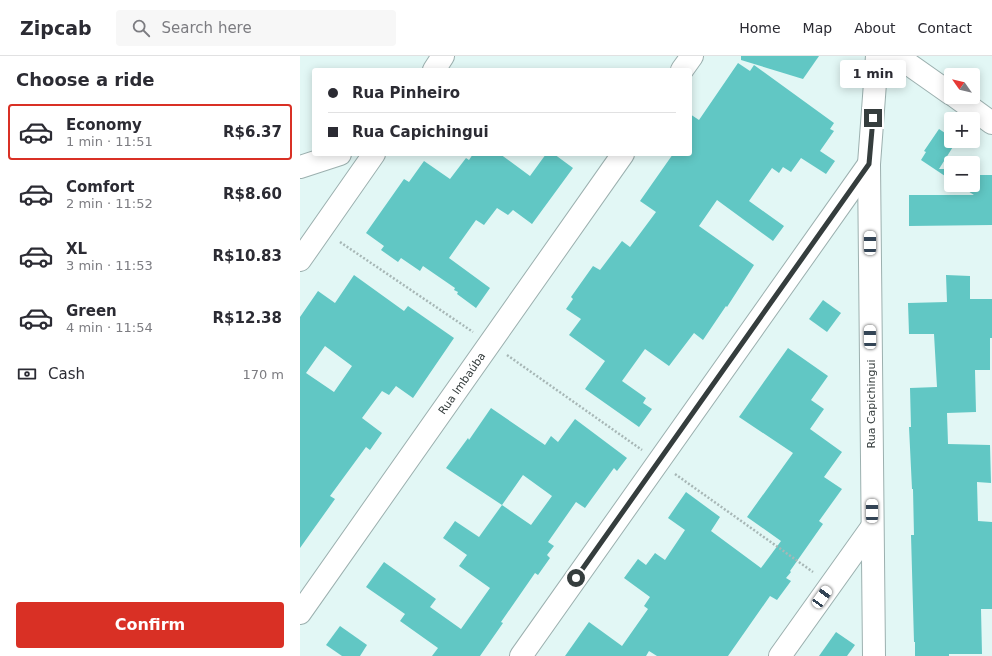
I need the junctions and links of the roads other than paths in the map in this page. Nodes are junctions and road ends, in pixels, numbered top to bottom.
1 (444, 56) edge
2 (692, 56) edge
3 (877, 56) edge
4 (897, 56) edge
5 (435, 68) edge
6 (683, 68) edge
7 (944, 89) edge
8 (966, 104) edge
9 (992, 123) edge
10 (334, 156) edge
11 (373, 156) edge
12 (622, 156) edge
13 (869, 164) junction
14 (300, 168) edge
15 (300, 260) edge
16 (872, 527) junction
17 (300, 613) edge
18 (521, 656) edge
19 (780, 656) edge
20 (874, 656) edge

1 - 5 street
2 - 6 street
3 - 13 street, Rua Capichingui
4 - 7 street
8 - 9 street
10 - 14 street
11 - 15 street
12 - 17 street, Rua Imbaúba
13 - 16 street, Rua Capichingui
13 - 18 street
16 - 19 street
16 - 20 street, Rua Capichingui

